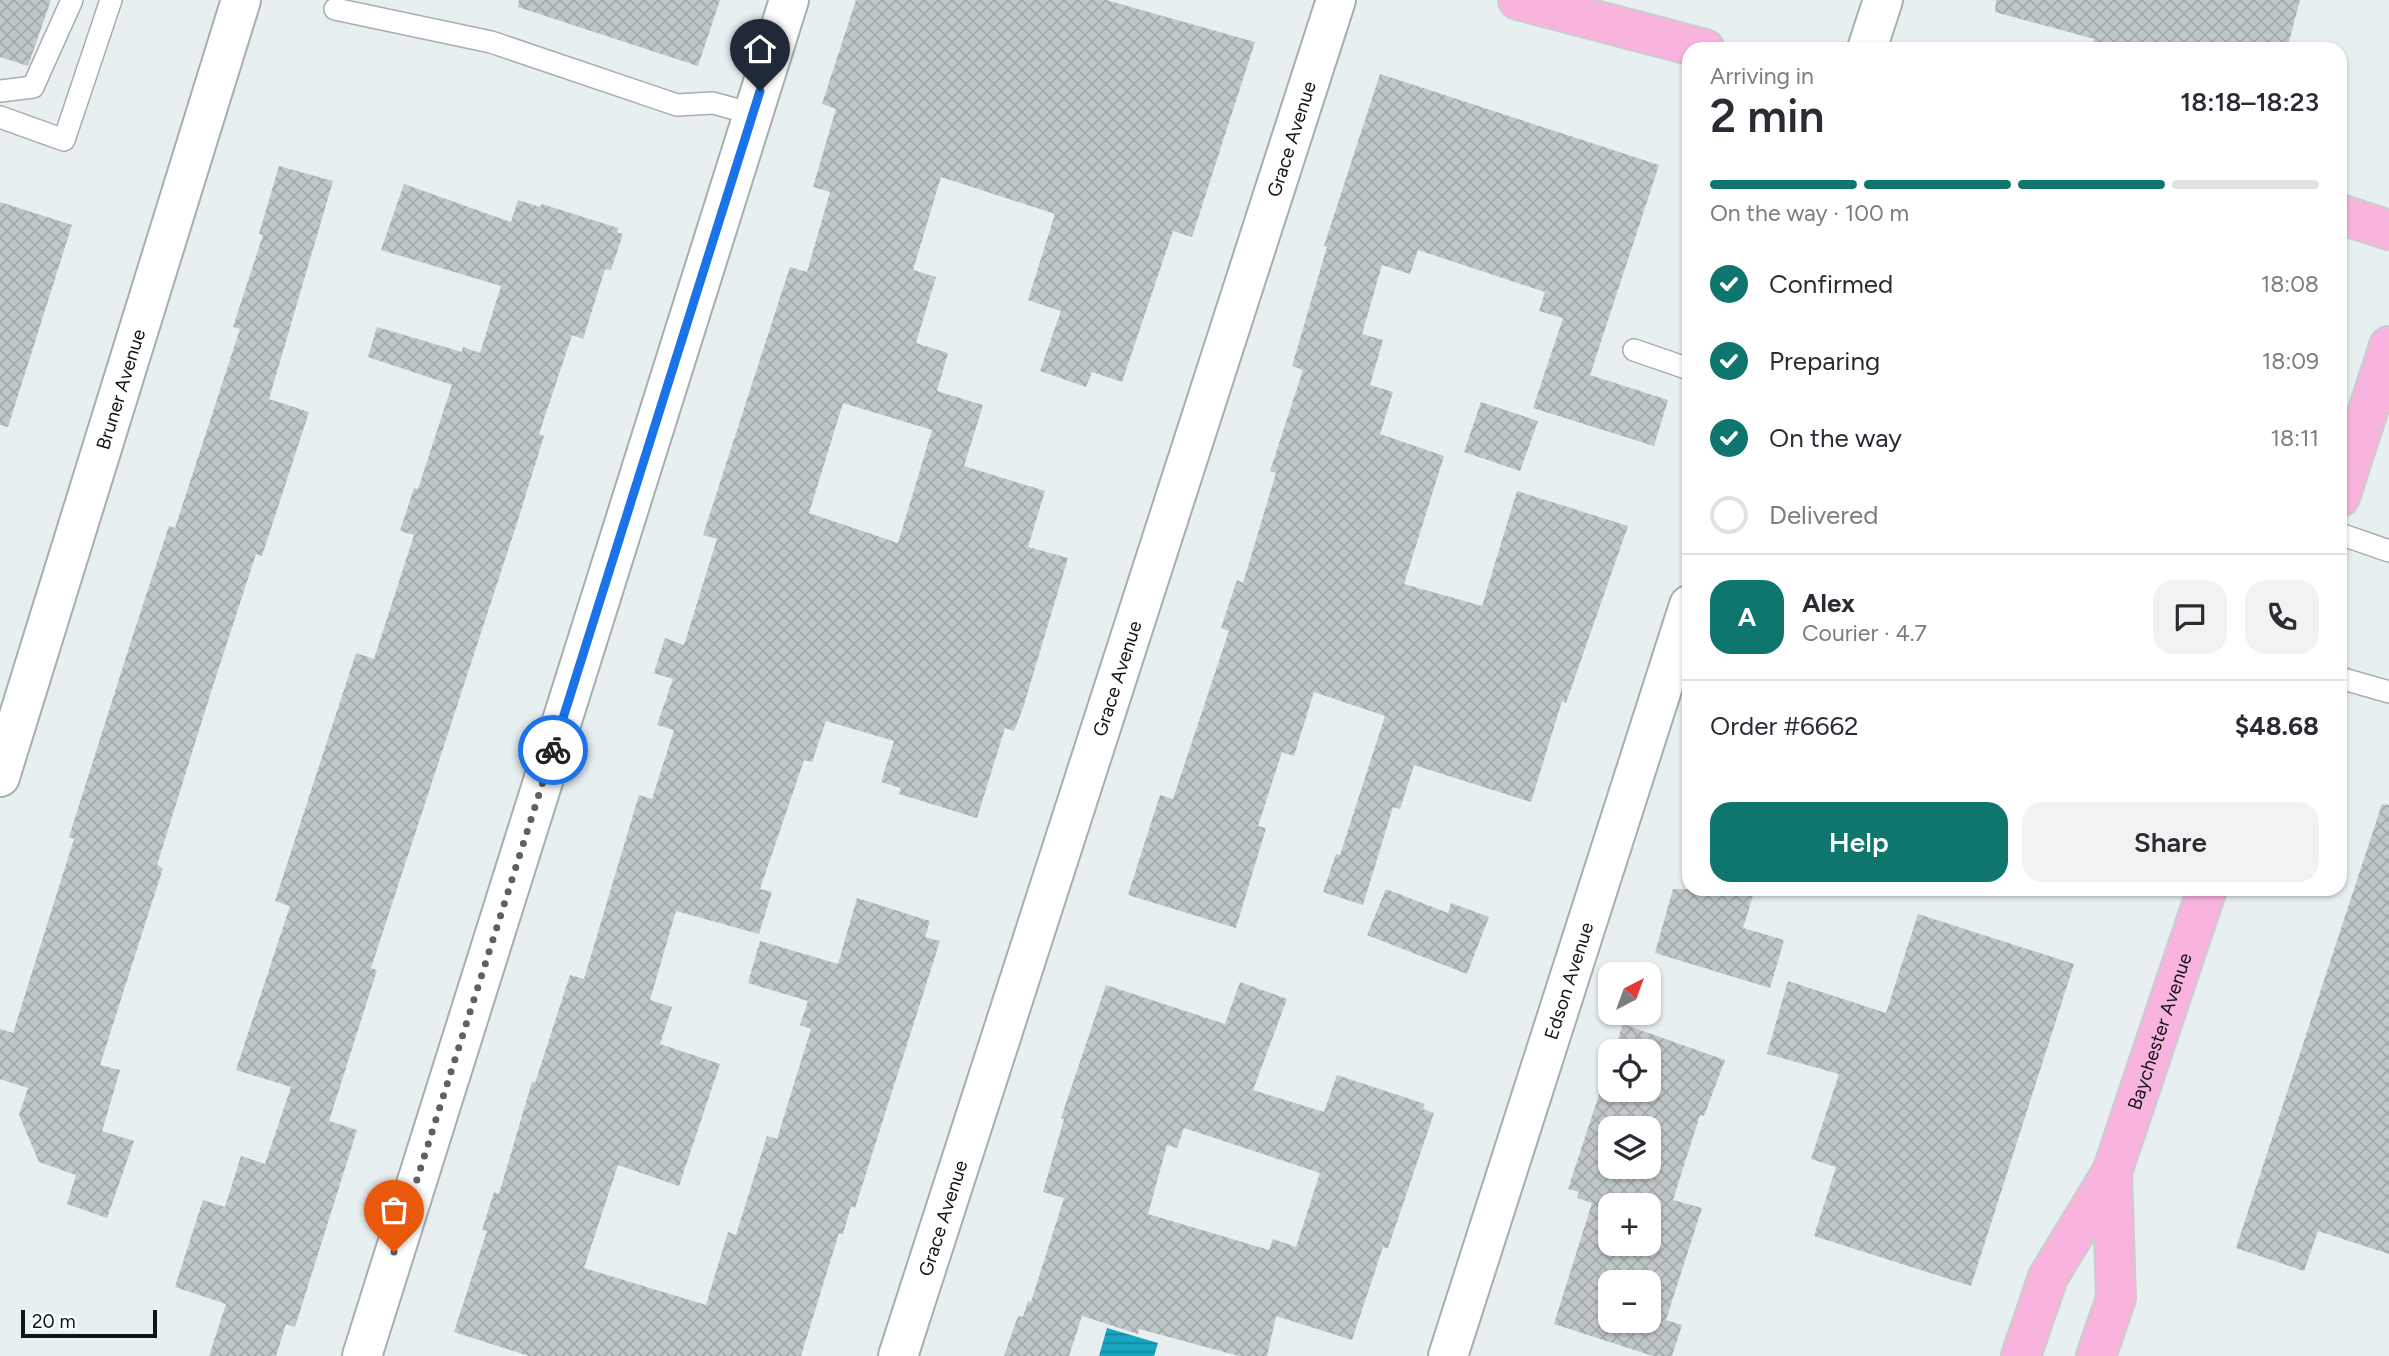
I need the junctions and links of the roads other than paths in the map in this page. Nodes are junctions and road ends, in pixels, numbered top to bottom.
1 (72, 0) edge
2 (111, 0) edge
3 (241, 0) edge
4 (789, 0) edge
5 (1336, 0) edge
6 (1518, 0) edge
7 (1883, 0) edge
8 (335, 9) dead end
9 (1869, 42) edge
10 (1682, 43) edge
11 (0, 91) edge
12 (753, 114) junction
13 (0, 117) edge
14 (2347, 216) edge
15 (2389, 230) edge
16 (2389, 345) edge
17 (1634, 350) dead end
18 (1682, 367) edge
19 (2382, 391) edge
20 (2347, 479) edge
21 (2347, 536) edge
22 (2389, 551) edge
23 (1682, 627) edge
24 (2347, 680) edge
25 (2389, 692) edge
26 (0, 777) edge
27 (2205, 896) edge
28 (2112, 1172) junction
29 (362, 1356) edge
30 (898, 1356) edge
31 (1448, 1356) edge
32 (2021, 1356) edge
33 (2096, 1356) edge

1 - 11 lane
2 - 13 lane
3 - 26 street, Bruner Avenue
4 - 12 street
5 - 30 street, Grace Avenue
6 - 10 main road
7 - 9 street
8 - 12 lane
12 - 29 street
14 - 15 main road
16 - 19 main road
17 - 18 lane
19 - 20 main road
21 - 22 lane
23 - 31 street, Edson Avenue
24 - 25 lane
27 - 28 main road, Baychester Avenue
28 - 32 main road, Baychester Avenue
28 - 33 main road, Baychester Avenue

